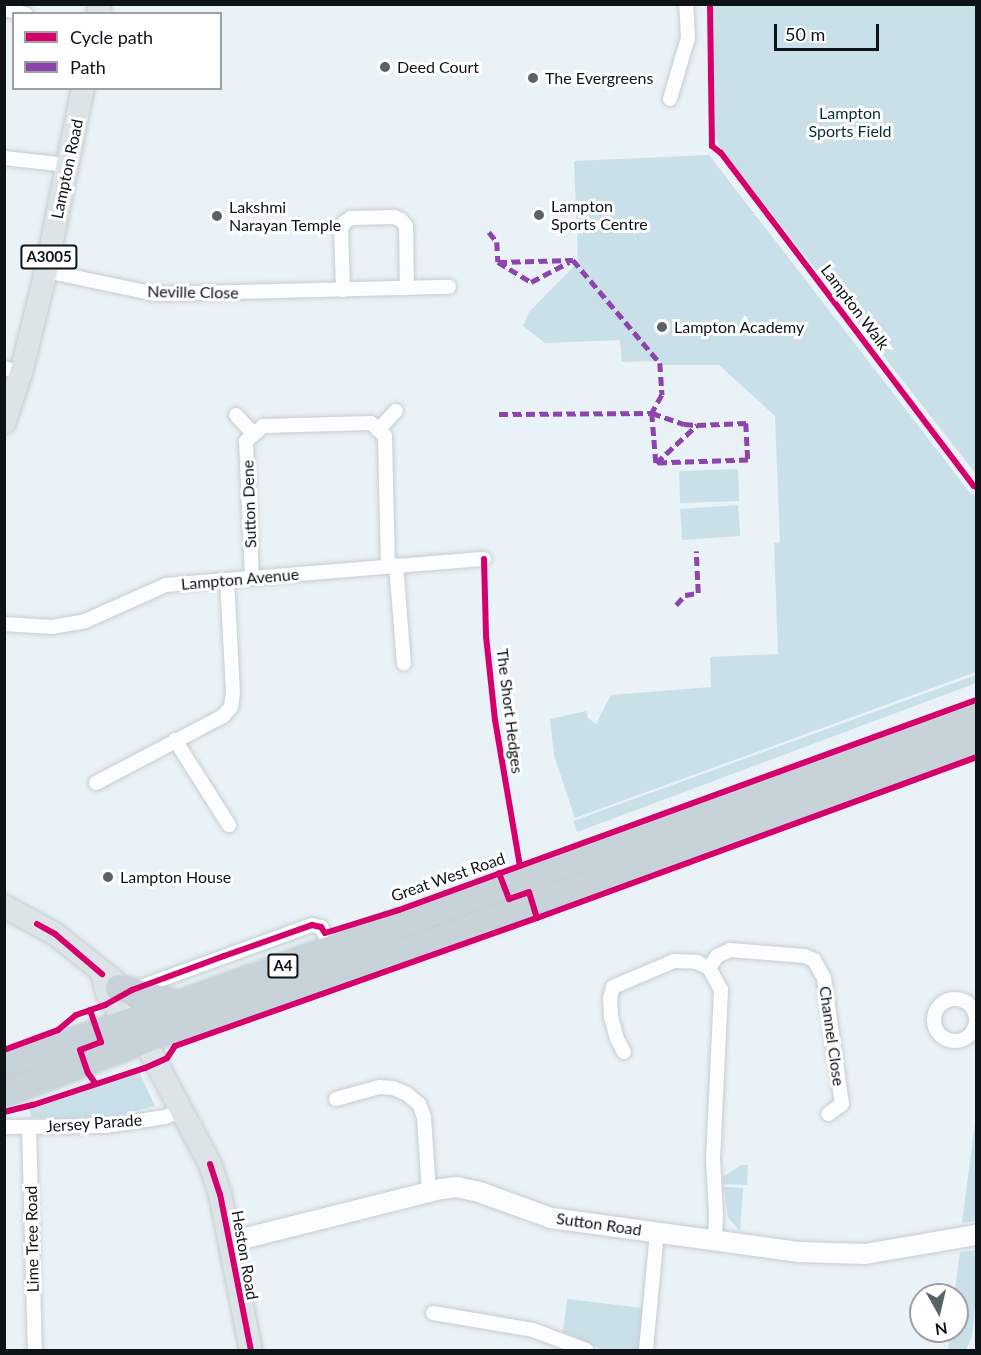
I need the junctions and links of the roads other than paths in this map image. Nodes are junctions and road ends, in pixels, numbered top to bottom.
1 (686, 4) edge
2 (83, 90) edge
3 (670, 99) dead end
4 (4, 158) edge
5 (67, 165) junction
6 (46, 271) junction
7 (449, 287) dead end
8 (407, 288) junction
9 (343, 290) junction
10 (13, 370) edge
11 (396, 411) dead end
12 (236, 415) dead end
13 (4, 423) edge
14 (378, 430) junction
15 (254, 434) junction
16 (484, 559) dead end
17 (392, 566) junction
18 (252, 577) junction
19 (227, 580) junction
20 (4, 624) edge
21 (404, 664) dead end
22 (976, 716) edge
23 (175, 740) junction
24 (976, 741) edge
25 (96, 783) dead end
26 (229, 825) dead end
27 (4, 906) edge
28 (328, 940) junction
29 (709, 968) junction
30 (118, 984) junction
31 (178, 1004) junction
32 (138, 1031) junction
33 (624, 1052) dead end
34 (4, 1064) edge
35 (4, 1094) edge
36 (336, 1099) dead end
37 (182, 1110) junction
38 (828, 1114) dead end
39 (4, 1127) edge
40 (29, 1127) junction
41 (429, 1192) junction
42 (657, 1232) junction
43 (976, 1235) edge
44 (715, 1240) junction
45 (230, 1242) junction
46 (433, 1313) dead end
47 (35, 1350) edge
48 (251, 1350) edge
49 (586, 1350) edge
50 (646, 1350) edge

1 - 3 street
2 - 5 main road, Lampton Road / A3005
4 - 5 street
5 - 6 main road, Lampton Road / A3005
6 - 9 street, Neville Close
6 - 10 main road, Lampton Road / A3005
7 - 8 street, Neville Close
8 - 9 street, Neville Close
8 - 9 street
10 - 13 main road, Lampton Road / A3005
11 - 14 street
12 - 15 street
14 - 15 street
14 - 17 street
15 - 18 street, Sutton Dene
16 - 17 street, Lampton Avenue
17 - 18 street, Lampton Avenue
17 - 21 street
18 - 19 street, Lampton Avenue
19 - 20 street, Lampton Avenue
19 - 23 street
22 - 28 highway, Great West Road / A4
23 - 25 street
23 - 26 street
24 - 32 highway, Great West Road / A4
27 - 30 main road
28 - 30 street, Great West Road
28 - 31 highway, Great West Road / A4
29 - 33 street
29 - 38 street, Channel Close
29 - 44 street
30 - 31 highway
30 - 32 main road, Heston Road
31 - 32 highway, Great West Road / A4
32 - 34 highway, Great West Road / A4
32 - 35 highway, Great West Road / A4
32 - 37 main road, Heston Road
36 - 41 street
37 - 40 street, Jersey Parade
37 - 45 main road, Heston Road
39 - 40 street, Jersey Parade
40 - 47 street, Lime Tree Road
41 - 42 street, Sutton Road
41 - 45 street, Sutton Road
42 - 44 street, Sutton Road
42 - 50 street
43 - 44 street, Sutton Road
45 - 48 main road, Heston Road
46 - 49 street

